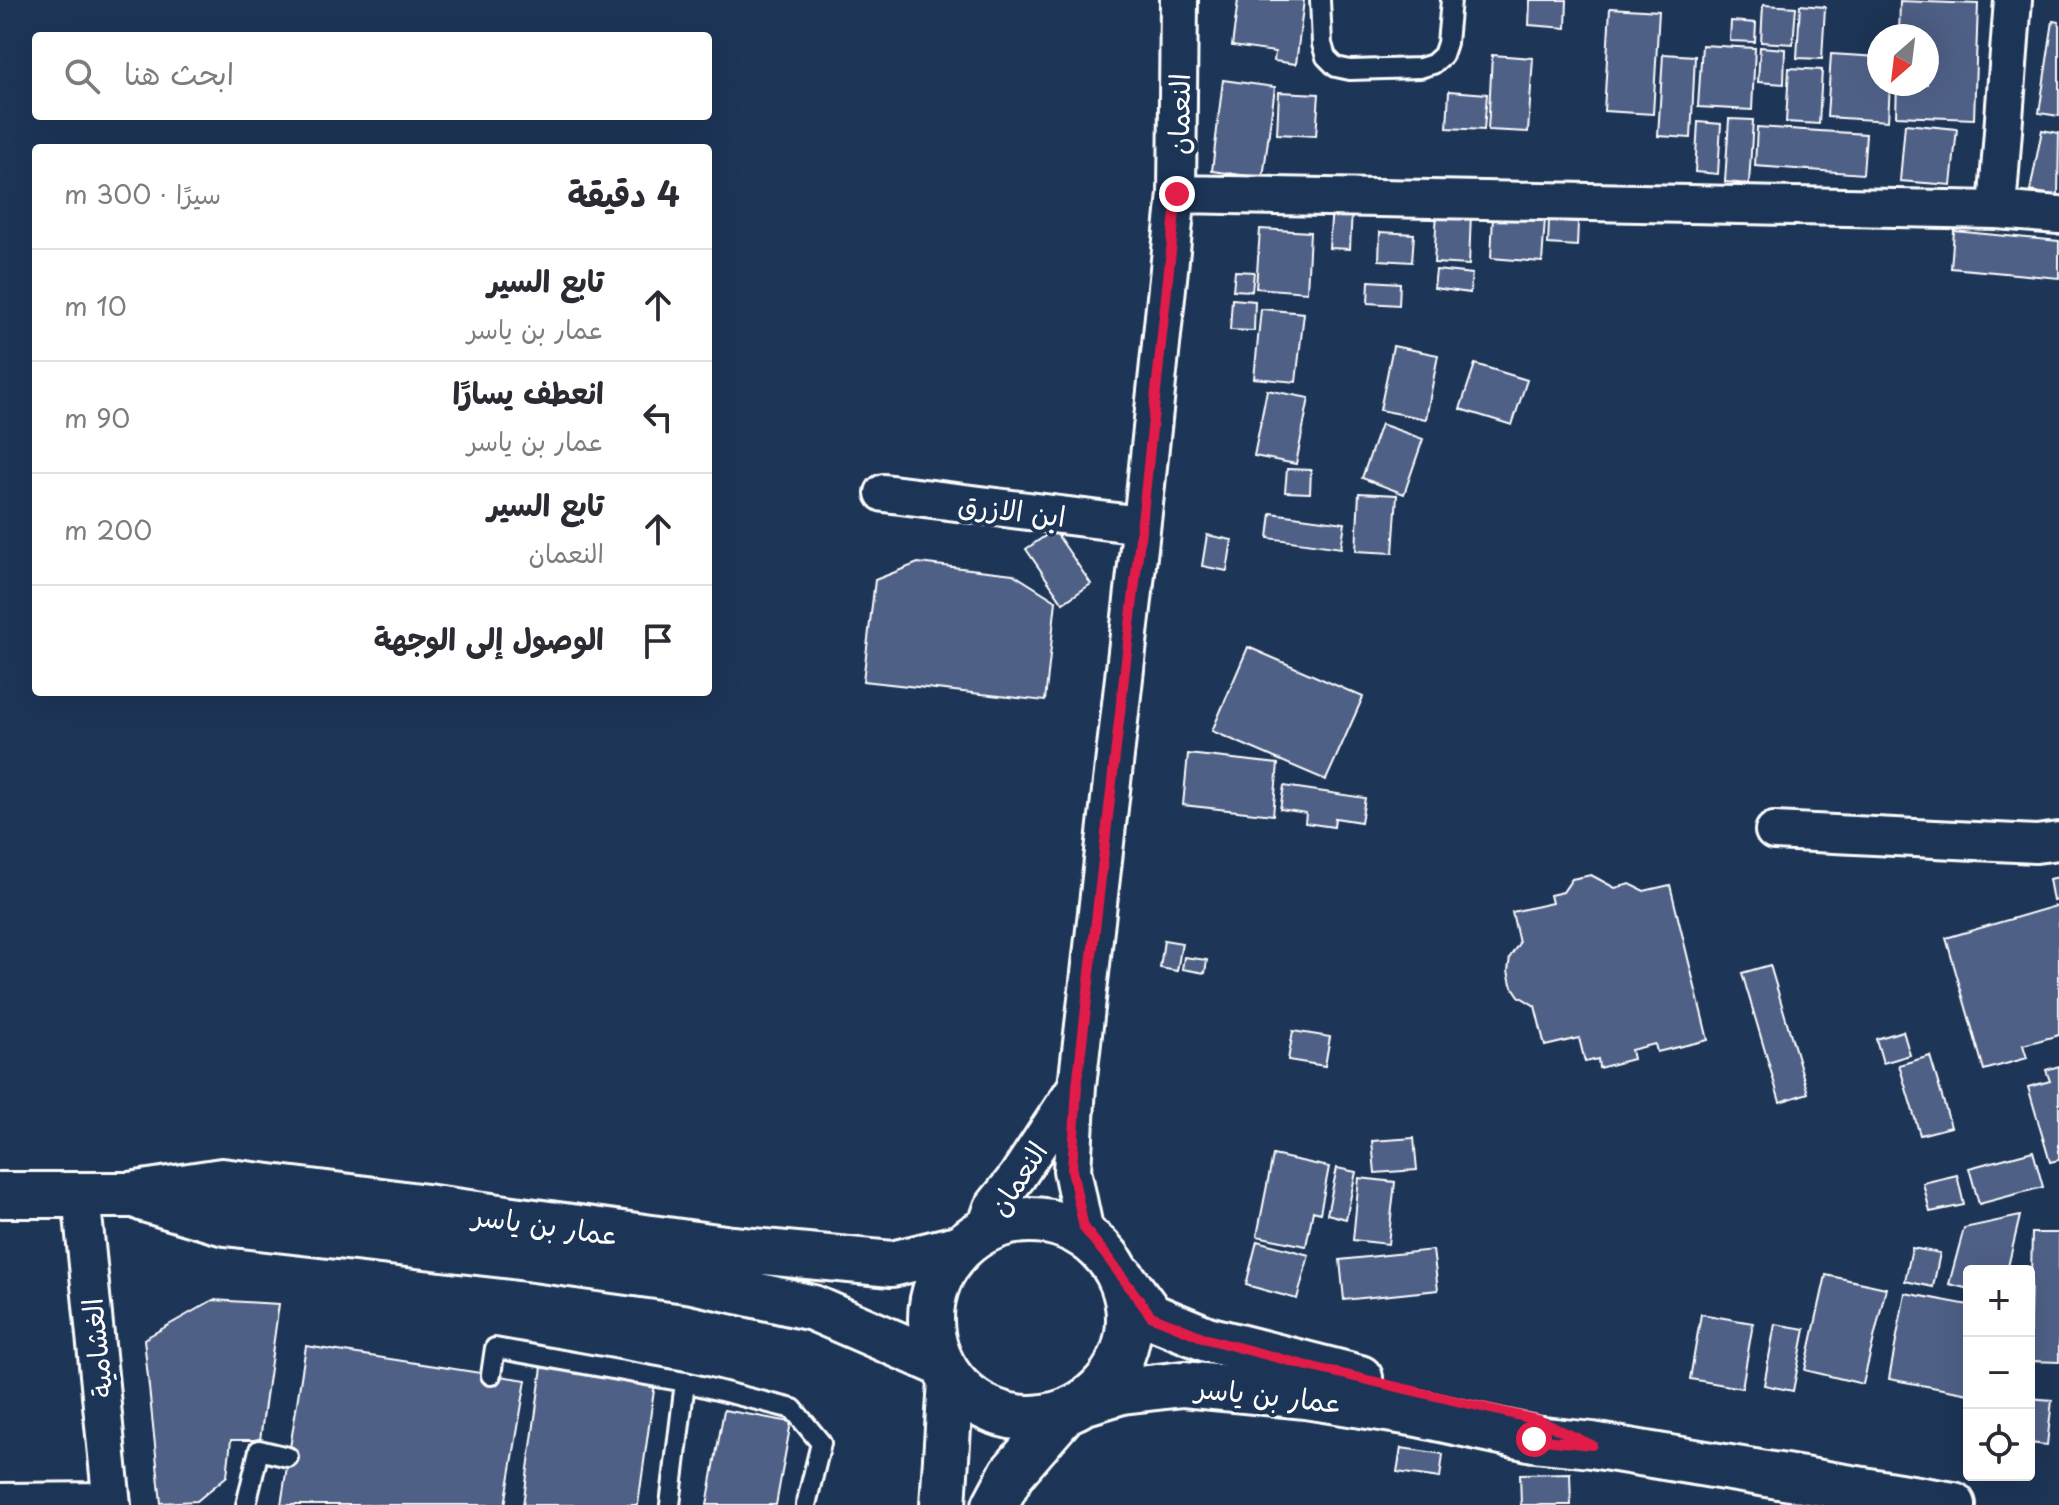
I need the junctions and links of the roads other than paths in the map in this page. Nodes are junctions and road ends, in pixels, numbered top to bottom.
1 (1179, 0) edge
2 (1320, 0) edge
3 (1451, 0) edge
4 (2013, 0) edge
5 (1177, 194) junction
6 (1997, 210) junction
7 (2059, 215) edge
8 (884, 493) dead end
9 (1141, 525) junction
10 (1774, 831) dead end
11 (2059, 841) edge
12 (1077, 1086) junction
13 (0, 1195) edge
14 (81, 1195) junction
15 (130, 1195) junction
16 (973, 1238) junction
17 (1112, 1263) junction
18 (945, 1372) junction
19 (491, 1375) dead end
20 (685, 1382) junction
21 (1076, 1407) junction
22 (1592, 1445) junction
23 (288, 1457) dead end
24 (0, 1502) edge
25 (112, 1503) edge
26 (246, 1505) edge
27 (670, 1505) edge
28 (806, 1505) edge
29 (943, 1505) edge
30 (995, 1505) edge
31 (1953, 1505) edge

1 - 5 street, النعمان
2 - 3 lane
4 - 6 street
5 - 6 street
5 - 9 street, النعمان
6 - 7 street
8 - 9 street, ابن الازرق
9 - 12 street, النعمان
10 - 11 street
12 - 16 street, النعمان
12 - 17 street, النعمان
13 - 14 street, عمار بن ياسر
14 - 15 street, عمار بن ياسر
14 - 25 street, الغشامية
15 - 16 street, عمار بن ياسر
15 - 18 street, عمار بن ياسر
16 - 17 street
16 - 18 street
17 - 21 street
17 - 22 street, عمار بن ياسر
18 - 21 street
18 - 29 street
19 - 20 lane
20 - 27 lane
20 - 28 lane
21 - 22 street, عمار بن ياسر
21 - 30 street
22 - 31 street, عمار بن ياسر
23 - 26 lane
24 - 25 street, الغشامية

